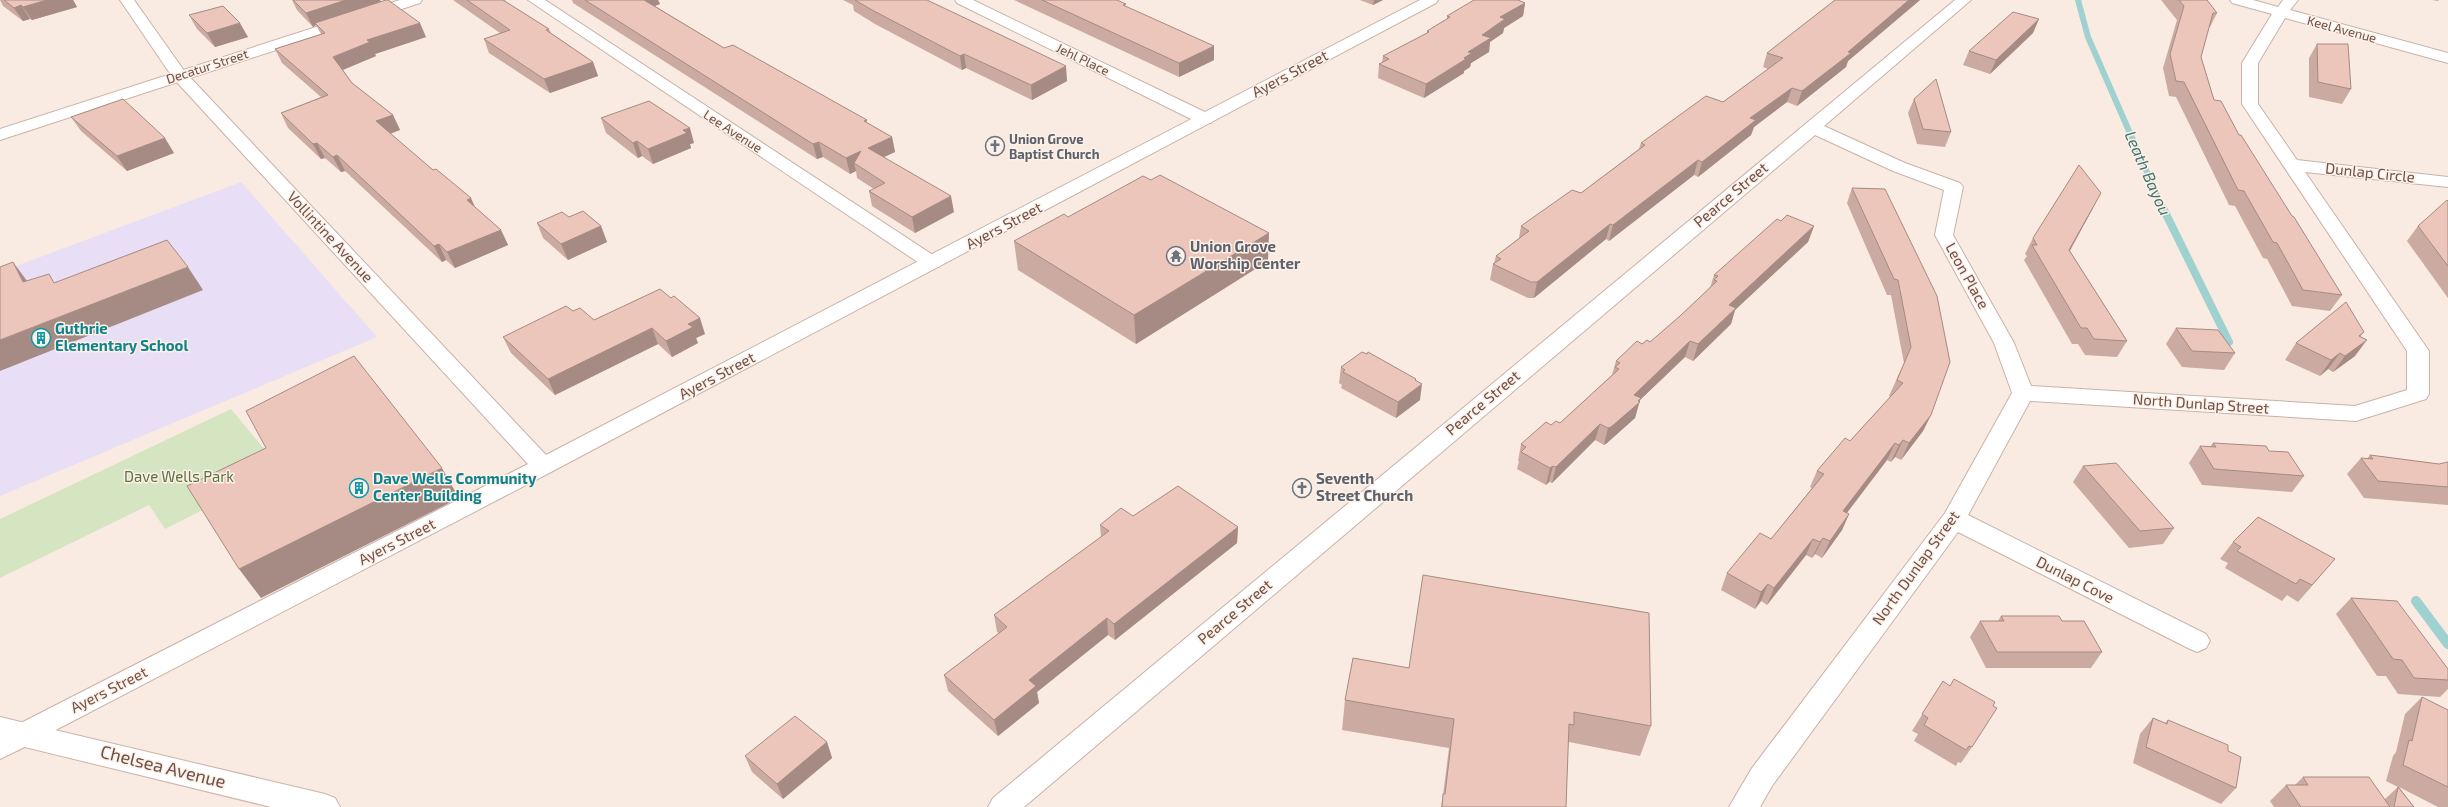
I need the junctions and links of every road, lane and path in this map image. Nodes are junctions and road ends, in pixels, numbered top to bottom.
1 (127, 0) edge
2 (415, 0) edge
3 (535, 0) edge
4 (962, 0) edge
5 (1431, 0) edge
6 (1964, 0) edge
7 (2237, 0) edge
8 (2286, 6) edge
9 (2448, 58) edge
10 (180, 75) junction
11 (1204, 119) junction
12 (1812, 127) junction
13 (0, 135) edge
14 (2291, 165) junction
15 (2448, 182) edge
16 (932, 263) junction
17 (2023, 393) junction
18 (543, 466) junction
19 (1954, 519) junction
20 (2197, 641) dead end
21 (12, 731) edge
22 (0, 747) edge
23 (325, 807) edge
24 (1003, 807) edge
25 (1744, 807) edge

1 - 10 street, Vollintine Avenue
2 - 10 street, Decatur Street
3 - 16 street, Lee Avenue
4 - 11 street, Jehl Place
5 - 11 street, Ayers Street
6 - 12 street, Pearce Street
7 - 8 street, Keel Avenue
8 - 9 street, Keel Avenue
8 - 14 street, North Dunlap Street
10 - 13 street, Decatur Street
10 - 18 street, Vollintine Avenue
11 - 16 street, Ayers Street
12 - 17 street, Leon Place
12 - 24 street, Pearce Street
14 - 15 street, Dunlap Circle
14 - 17 street, North Dunlap Street
16 - 18 street, Ayers Street
17 - 19 street, North Dunlap Street
18 - 21 street, Ayers Street
19 - 20 street, Dunlap Cove
19 - 25 street, North Dunlap Street
21 - 22 street, Ayers Street
21 - 23 street, Chelsea Avenue

